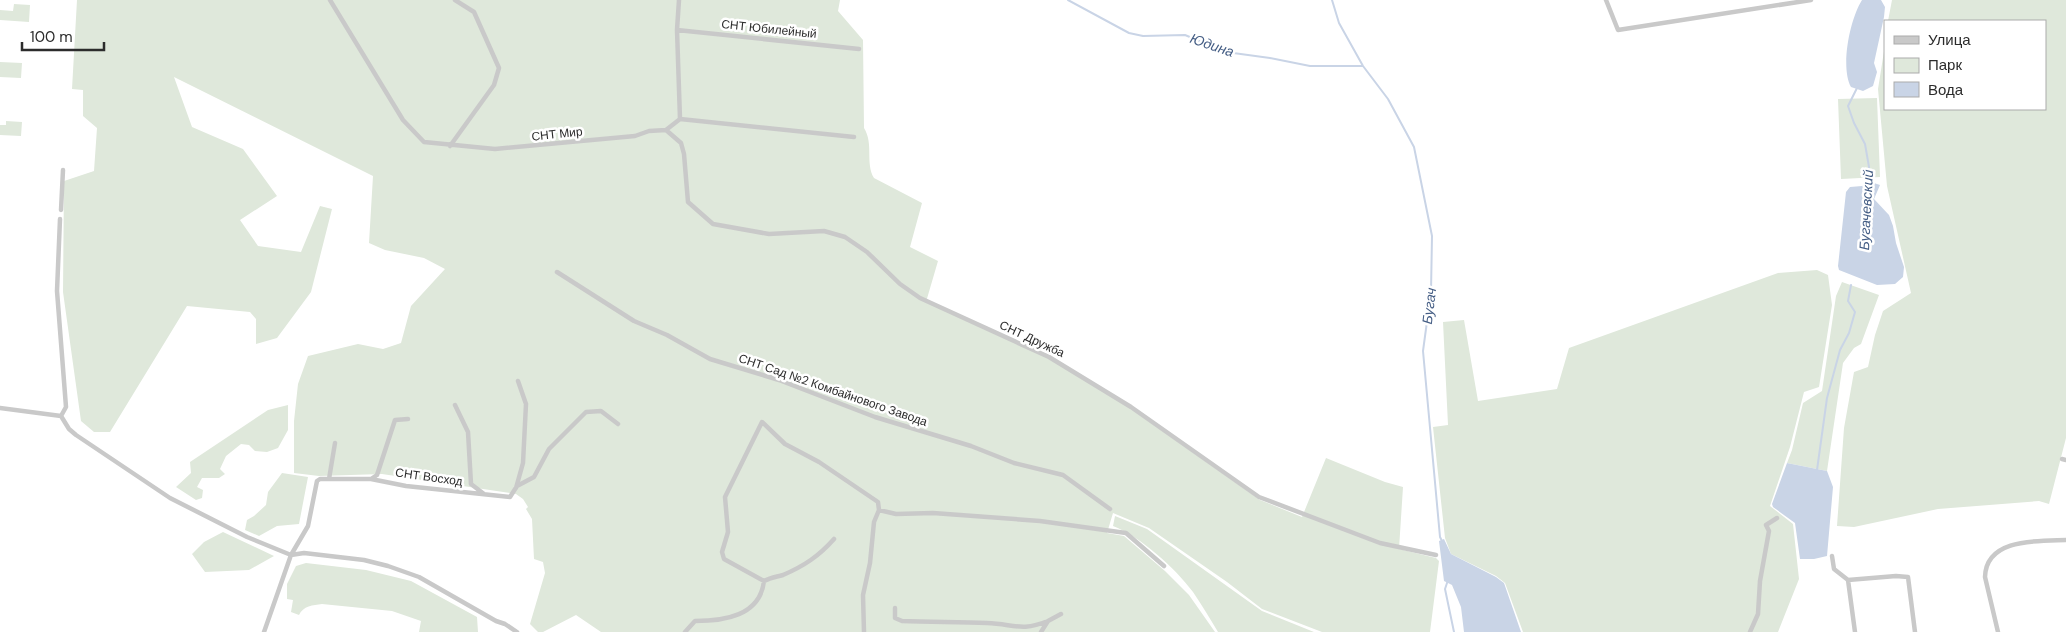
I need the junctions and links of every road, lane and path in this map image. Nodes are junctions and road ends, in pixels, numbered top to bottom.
1 (330, 0) edge
2 (455, 0) edge
3 (679, 0) edge
4 (1606, 0) edge
5 (1811, 0) edge
6 (677, 30) junction
7 (859, 49) dead end
8 (680, 119) junction
9 (666, 130) junction
10 (854, 137) dead end
11 (450, 146) junction
12 (63, 170) dead end
13 (61, 210) dead end
14 (60, 219) dead end
15 (557, 272) dead end
16 (518, 381) dead end
17 (455, 405) dead end
18 (0, 408) edge
19 (61, 416) junction
20 (408, 419) dead end
21 (618, 424) dead end
22 (335, 443) dead end
23 (329, 479) junction
24 (371, 479) junction
25 (517, 486) junction
26 (485, 494) junction
27 (1110, 509) dead end
28 (879, 510) junction
29 (1776, 518) dead end
30 (834, 539) dead end
31 (2066, 540) edge
32 (291, 555) junction
33 (1436, 555) dead end
34 (1832, 556) dead end
35 (1164, 566) dead end
36 (1848, 580) junction
37 (764, 581) junction
38 (895, 608) dead end
39 (1061, 614) dead end
40 (1048, 621) junction
41 (264, 632) edge
42 (517, 632) edge
43 (685, 632) edge
44 (864, 632) edge
45 (1040, 632) edge
46 (1750, 632) edge
47 (1855, 632) edge
48 (1915, 632) edge
49 (1998, 632) edge

1 - 11 street, СНТ Мир
2 - 11 street
3 - 6 street
4 - 5 street
6 - 7 street, СНТ Юбилейный
6 - 8 street
8 - 9 street
8 - 10 street
9 - 11 street, СНТ Мир
9 - 33 street, СНТ Дружба
12 - 13 street
14 - 19 street
15 - 27 street, СНТ Сад №2 Комбайнового Завода
16 - 25 street
17 - 26 street, СНТ Восход
18 - 19 street
19 - 32 street
20 - 24 street, СНТ Восход
21 - 25 street, СНТ Восход
22 - 23 street
23 - 24 street, СНТ Восход
23 - 32 street, СНТ Восход
24 - 26 street, СНТ Восход
25 - 26 street, СНТ Восход
28 - 35 street
28 - 37 street
28 - 44 street
29 - 46 street
30 - 37 street
31 - 49 street
32 - 41 street
32 - 42 street
34 - 36 street
36 - 47 street
36 - 48 street
37 - 43 street
38 - 40 street
39 - 40 street
40 - 45 street

